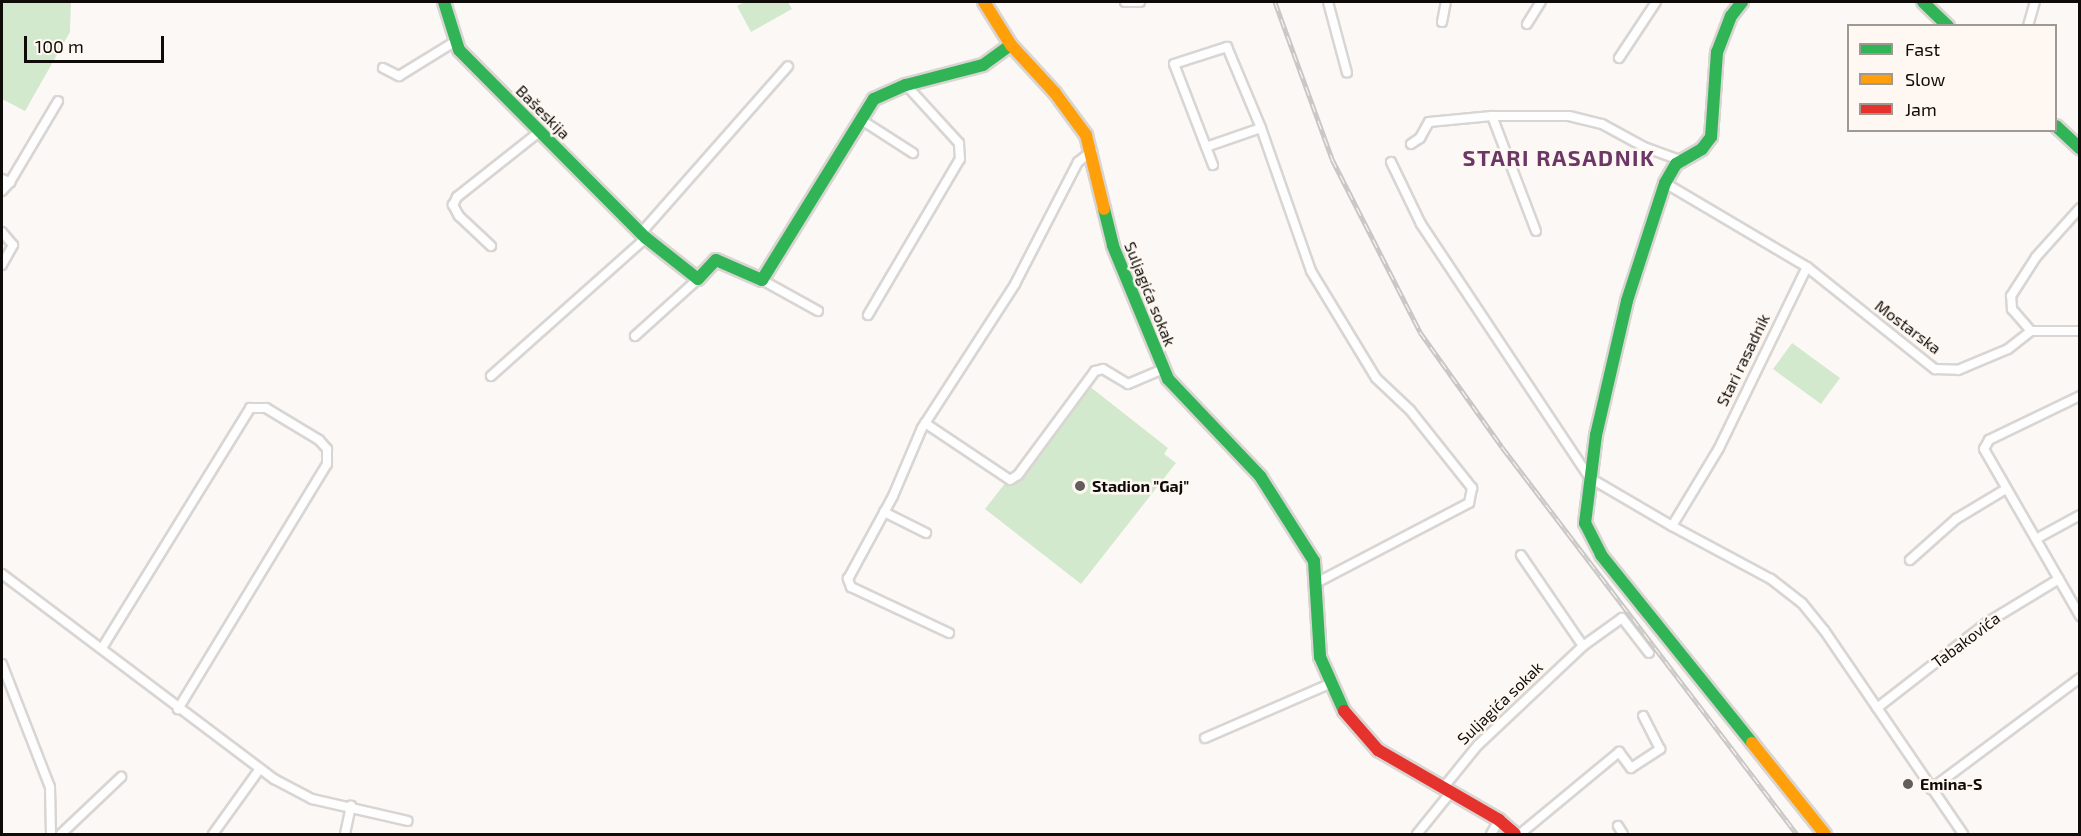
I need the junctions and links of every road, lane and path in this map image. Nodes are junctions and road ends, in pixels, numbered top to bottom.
1 (444, 2) edge
2 (984, 2) edge
3 (1125, 2) edge
4 (1140, 2) edge
5 (1328, 2) edge
6 (1446, 2) edge
7 (1540, 2) edge
8 (1656, 2) edge
9 (1742, 2) edge
10 (1923, 2) edge
11 (2035, 2) edge
12 (1442, 22) dead end
13 (1527, 24) dead end
14 (1946, 24) edge
15 (2029, 24) edge
16 (456, 41) junction
17 (1011, 45) junction
18 (1619, 58) dead end
19 (788, 66) dead end
20 (383, 68) dead end
21 (1347, 73) dead end
22 (906, 85) junction
23 (58, 101) dead end
24 (1492, 116) junction
25 (860, 119) junction
26 (1261, 128) junction
27 (2057, 128) edge
28 (539, 132) junction
29 (1410, 144) dead end
30 (1206, 147) junction
31 (2079, 148) edge
32 (1092, 151) junction
33 (913, 153) dead end
34 (1680, 160) junction
35 (1391, 162) dead end
36 (1213, 165) dead end
37 (6, 181) edge
38 (1665, 183) junction
39 (2, 191) edge
40 (2079, 208) edge
41 (1536, 231) dead end
42 (2, 232) edge
43 (643, 235) junction
44 (491, 246) dead end
45 (2, 265) edge
46 (1806, 267) junction
47 (698, 279) junction
48 (762, 280) junction
49 (818, 311) dead end
50 (868, 315) dead end
51 (2031, 331) junction
52 (2079, 331) edge
53 (635, 336) dead end
54 (1163, 369) junction
55 (491, 376) dead end
56 (2079, 396) edge
57 (925, 423) junction
58 (1590, 478) junction
59 (2006, 489) junction
60 (884, 512) junction
61 (2079, 515) edge
62 (1672, 526) junction
63 (926, 533) dead end
64 (2036, 538) junction
65 (1521, 555) dead end
66 (1910, 560) dead end
67 (2, 574) edge
68 (2059, 579) junction
69 (1318, 582) junction
70 (2079, 616) edge
71 (949, 633) dead end
72 (1583, 646) junction
73 (102, 648) junction
74 (1649, 653) dead end
75 (2, 664) edge
76 (2079, 678) edge
77 (1329, 684) junction
78 (1877, 708) junction
79 (178, 709) junction
80 (1643, 716) dead end
81 (1205, 738) dead end
82 (259, 770) junction
83 (121, 777) dead end
84 (1931, 789) junction
85 (1447, 790) junction
86 (351, 806) junction
87 (1499, 820) junction
88 (408, 821) dead end
89 (51, 834) edge
90 (61, 834) edge
91 (213, 834) edge
92 (345, 834) edge
93 (1417, 834) edge
94 (1491, 834) edge
95 (1515, 834) edge
96 (1520, 834) edge
97 (1825, 834) edge
98 (1963, 834) edge

1 - 16 street, Bašeskija
2 - 17 street, Suljagića sokak
3 - 4 street
5 - 21 street
6 - 12 street
7 - 13 street
8 - 18 street
9 - 34 street
10 - 14 street
11 - 15 street
16 - 20 street
16 - 28 street, Bašeskija
17 - 22 street
17 - 32 street, Suljagića sokak
19 - 43 street
22 - 25 street
22 - 50 street
23 - 37 street
24 - 29 street
24 - 34 street
24 - 41 street
25 - 33 street
25 - 48 street
26 - 30 street
26 - 30 street
26 - 69 street
27 - 31 street
28 - 43 street, Bašeskija
28 - 44 street
30 - 36 street
32 - 54 street, Suljagića sokak
32 - 57 street
34 - 38 street
35 - 58 street
37 - 39 street
38 - 46 street
38 - 58 street
40 - 51 street
42 - 45 street
43 - 47 street, Bašeskija
43 - 55 street
46 - 51 street, Mostarska
46 - 62 street, Stari rasadnik
47 - 48 street
47 - 53 street
48 - 49 street
51 - 52 street
54 - 57 street
54 - 69 street, Suljagića sokak
56 - 59 street
57 - 60 street
58 - 62 street
58 - 97 street
59 - 64 street
59 - 66 street
60 - 63 street
60 - 71 street
61 - 64 street
62 - 78 street
64 - 68 street
65 - 72 street
67 - 73 street
68 - 70 street
68 - 78 street, Tabakovića
69 - 77 street, Suljagića sokak
72 - 74 street, Suljagića sokak
72 - 85 street, Suljagića sokak
73 - 79 street
73 - 79 street
75 - 89 street
76 - 84 street
77 - 81 street
77 - 85 street, Suljagića sokak
78 - 84 street
79 - 82 street
80 - 96 street
82 - 86 street
82 - 91 street
83 - 90 street
84 - 98 street
85 - 87 street, Suljagića sokak
85 - 93 street
86 - 88 street
86 - 92 street
87 - 94 street
87 - 95 street, Suljagića sokak

